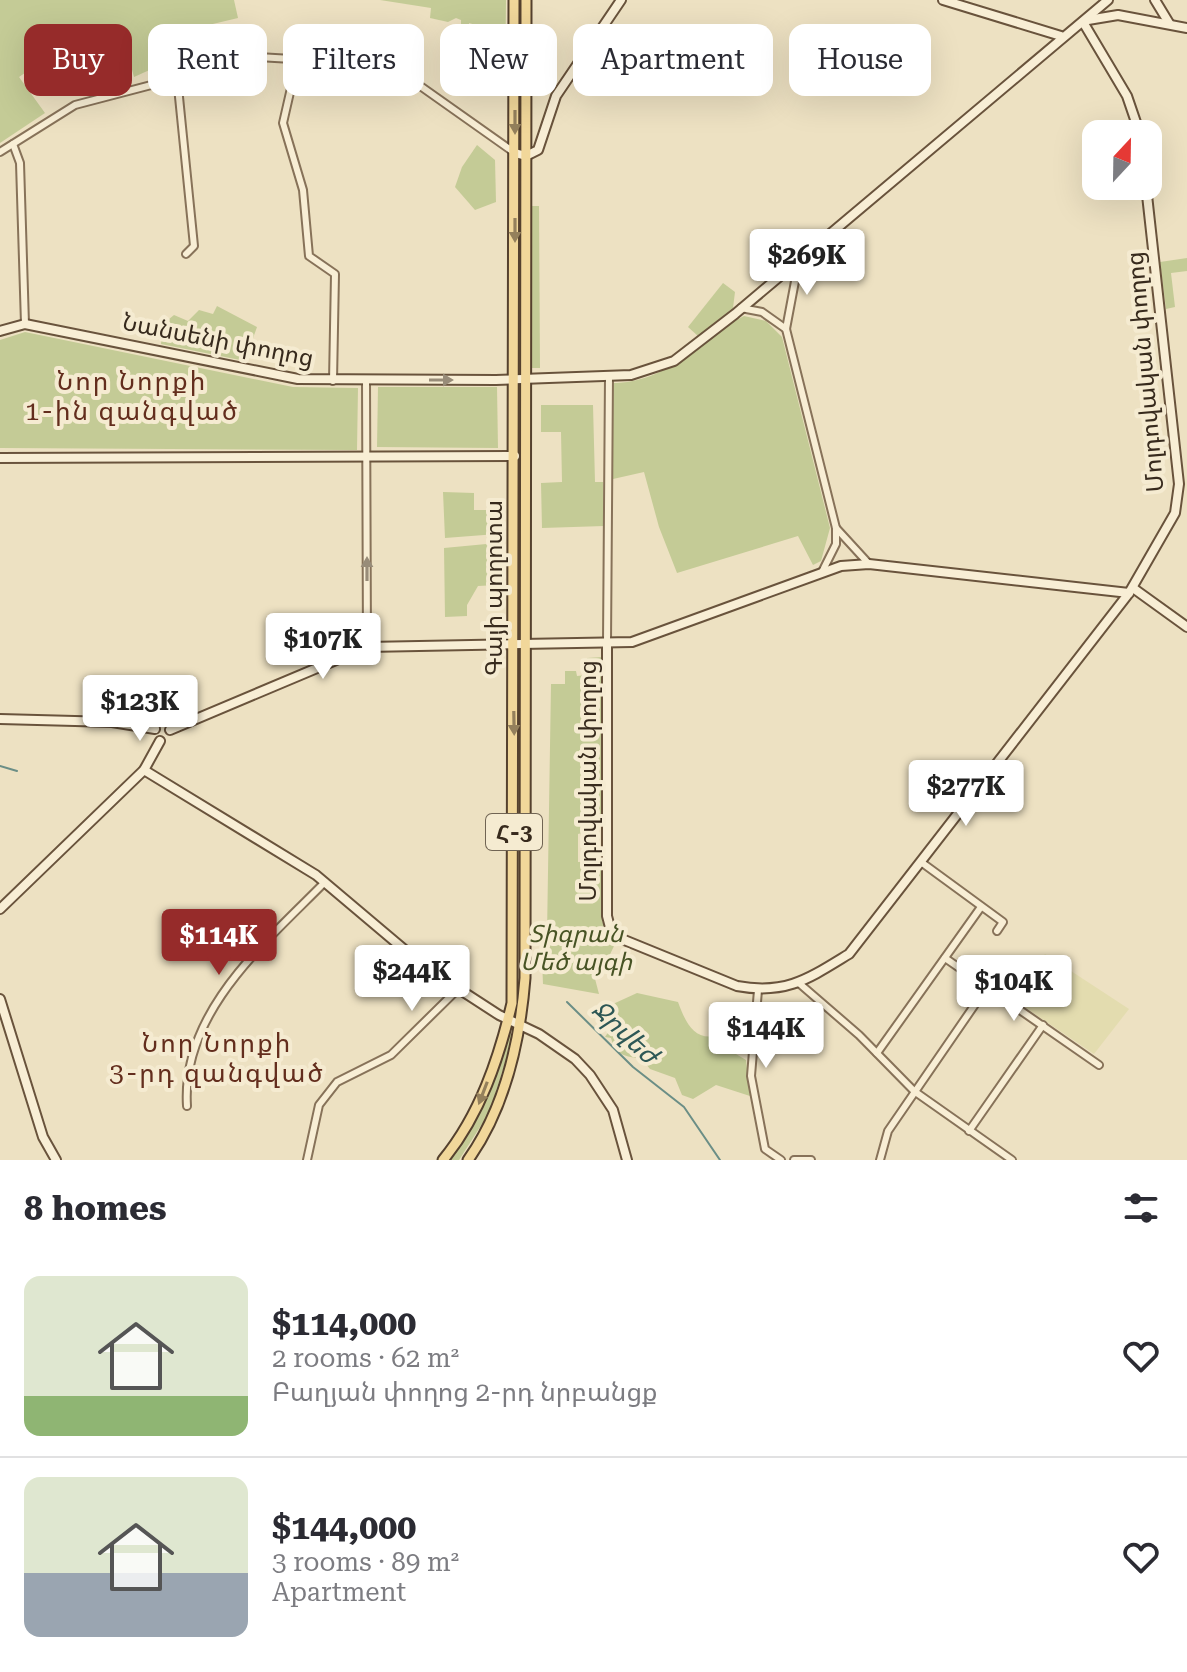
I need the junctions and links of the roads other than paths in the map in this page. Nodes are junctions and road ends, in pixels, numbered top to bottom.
1 (514, 0) edge
2 (526, 0) edge
3 (621, 0) edge
4 (943, 0) edge
5 (1108, 0) edge
6 (1155, 0) edge
7 (1083, 22) junction
8 (1169, 24) junction
9 (1187, 28) edge
10 (1061, 36) junction
11 (148, 85) edge
12 (424, 89) edge
13 (179, 96) edge
14 (289, 96) edge
15 (1135, 120) edge
16 (13, 144) junction
17 (0, 152) edge
18 (515, 153) junction
19 (526, 156) junction
20 (1148, 200) edge
21 (186, 254) dead end
22 (799, 260) junction
23 (741, 308) junction
24 (25, 324) junction
25 (786, 329) junction
26 (0, 331) edge
27 (609, 376) junction
28 (521, 379) junction
29 (366, 380) junction
30 (333, 381) junction
31 (515, 456) junction
32 (0, 458) edge
33 (366, 458) junction
34 (1183, 484) edge
35 (836, 528) junction
36 (869, 564) junction
37 (822, 572) junction
38 (1131, 591) junction
39 (1187, 627) edge
40 (607, 643) junction
41 (513, 645) junction
42 (526, 645) junction
43 (367, 647) junction
44 (0, 719) edge
45 (155, 729) junction
46 (170, 730) junction
47 (160, 741) junction
48 (144, 770) junction
49 (921, 862) junction
50 (325, 882) junction
51 (981, 907) junction
52 (0, 909) edge
53 (997, 931) dead end
54 (945, 958) junction
55 (800, 984) junction
56 (987, 987) junction
57 (458, 989) junction
58 (758, 990) junction
59 (0, 999) edge
60 (508, 1019) junction
61 (521, 1025) junction
62 (1043, 1025) junction
63 (877, 1053) junction
64 (1099, 1065) dead end
65 (914, 1091) junction
66 (187, 1106) dead end
67 (969, 1131) junction
68 (56, 1160) edge
69 (307, 1160) edge
70 (443, 1160) edge
71 (468, 1160) edge
72 (627, 1160) edge
73 (781, 1160) edge
74 (794, 1160) edge
75 (811, 1160) edge
76 (880, 1160) edge
77 (1012, 1160) edge

1 -> 18 main road, Գայի պողոտա / Հ-3
2 - 19 main road, Գայի պողոտա / Հ-3
3 - 19 street
4 - 10 street
5 - 7 street
6 - 8 street
7 - 8 street
7 - 10 street
7 - 15 street
8 - 9 street
10 - 22 street, Նանսենի փողոց
11 - 16 street
12 - 18 street
13 - 21 street
14 - 30 street
16 - 17 street
16 - 24 street
18 - 19 street
18 -> 28 main road, Գայի պողոտա / Հ-3
19 - 28 main road, Գայի պողոտա / Հ-3
20 - 34 street, Մոլդովական փողոց
22 - 23 street, Նանսենի փողոց
22 - 25 street
23 - 25 street
23 - 27 street, Նանսենի փողոց
24 - 26 street, Նանսենի փողոց
24 - 30 street, Նանսենի փողոց
25 - 35 street
27 - 28 street, Նանսենի փողոց
27 - 40 street
29 -> 28 street, Նանսենի փողոց
28 - 31 main road, Գայի պողոտա / Հ-3
28 - 42 main road, Գայի պողոտա / Հ-3
29 - 30 street, Նանսենի փողոց
29 - 33 street
31 - 33 street
31 - 41 main road, Գայի պողոտա / Հ-3
32 - 33 street
43 -> 33 street
34 - 38 street, Մոլդովական փողոց
35 - 36 street
35 - 37 street
36 - 37 street
36 - 38 street
37 - 40 street
38 - 39 street
38 - 49 street, Մոլդովական փողոց
40 - 42 street
40 - 58 street, Մոլդովական փողոց
41 - 42 street
41 - 43 street
41 -> 60 main road, Գայի պողոտա / Հ-3
42 - 61 main road, Գայի պողոտա / Հ-3
43 - 46 street
44 - 45 street
45 - 46 street
45 - 47 street
46 - 47 street
47 - 48 street
48 - 50 street
48 - 52 street
49 - 51 street
49 - 55 street, Մոլդովական փողոց
50 - 57 street
50 - 66 street
51 - 53 street
51 - 54 street
54 - 56 street
54 - 63 street
55 - 58 street, Մոլդովական փողոց
55 - 63 street
56 - 62 street
56 - 65 street
57 - 60 street
57 - 69 street
58 - 73 street
59 - 68 street
60 - 61 street
60 -> 70 main road, Գայի պողոտա / Հ-3
61 - 71 main road, Գայի պողոտա / Հ-3
61 - 72 street
62 - 64 street
62 - 67 street
63 - 65 street
65 - 67 street
65 - 76 street
67 - 77 street
74 - 75 street

